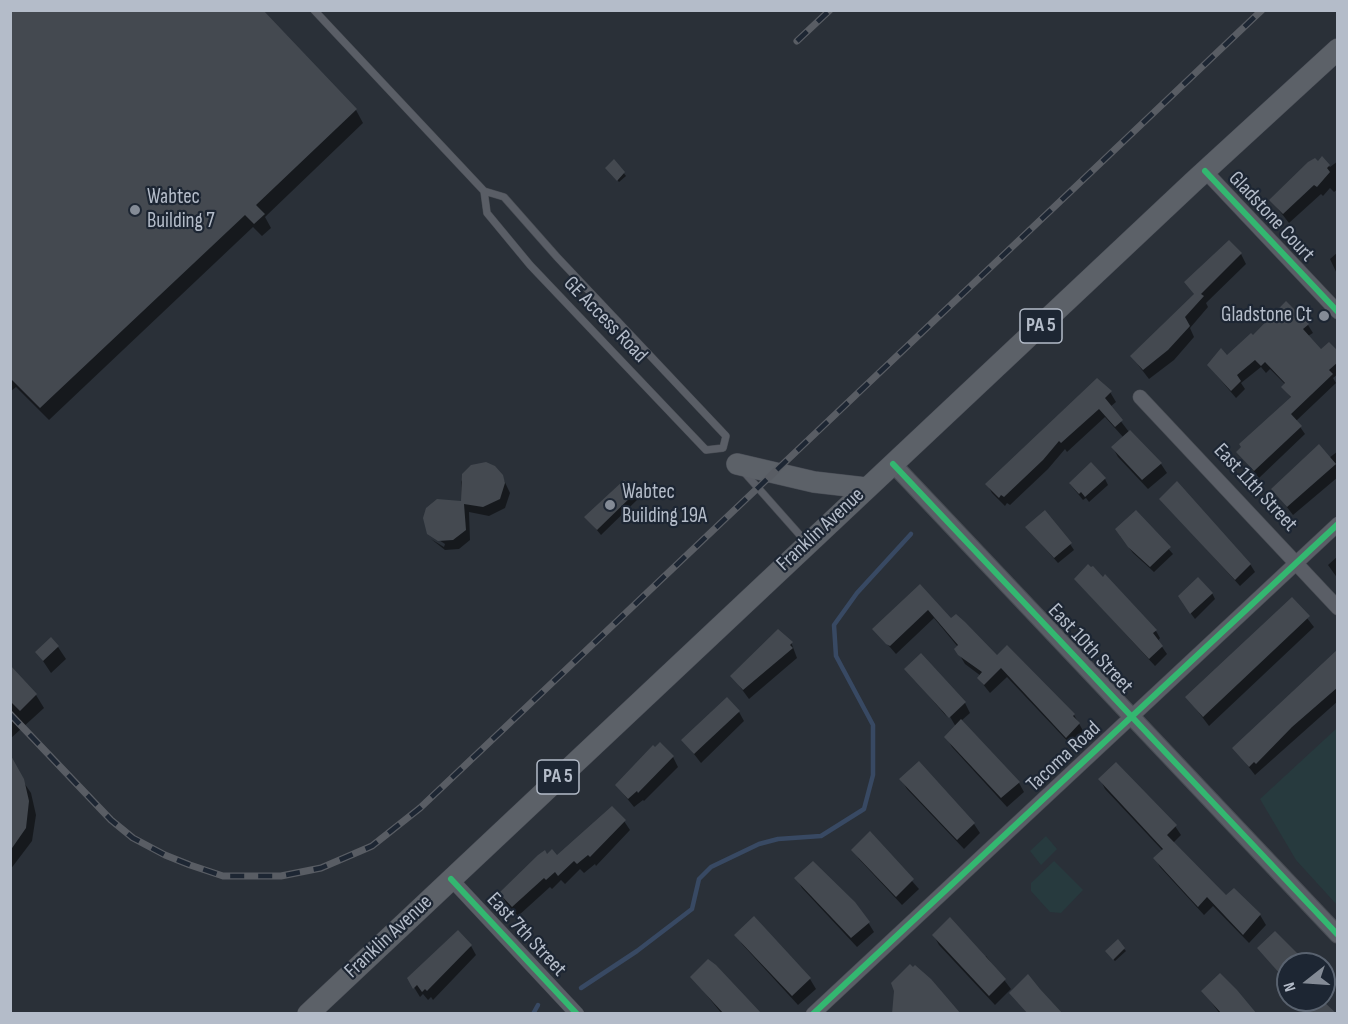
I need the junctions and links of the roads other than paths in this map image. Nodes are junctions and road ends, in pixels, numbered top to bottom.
1 (315, 10) edge
2 (1338, 49) edge
3 (1205, 171) junction
4 (484, 191) junction
5 (1338, 312) edge
6 (1140, 397) dead end
7 (730, 456) junction
8 (893, 464) junction
9 (866, 488) junction
10 (1338, 524) edge
11 (808, 544) junction
12 (1296, 563) junction
13 (1338, 608) edge
14 (1131, 717) junction
15 (451, 879) junction
16 (1338, 934) edge
17 (308, 1014) edge
18 (577, 1014) edge
19 (813, 1014) edge

1 - 4 lane, GE Access Road
2 - 3 main road, Franklin Avenue / PA 5
3 - 5 street, Gladstone Court
3 - 8 main road, Franklin Avenue / PA 5
4 - 7 lane, GE Access Road
4 - 7 lane, GE Access Road
6 - 12 street, East 11th Street
7 - 9 main road
7 - 11 lane, GE Access Road
8 - 9 main road, Franklin Avenue / PA 5
8 - 14 street, East 10th Street
9 - 11 main road, Franklin Avenue / PA 5
10 - 12 street, Tacoma Road
11 - 15 main road, Franklin Avenue / PA 5
12 - 13 street, East 11th Street
12 - 14 street, Tacoma Road
14 - 16 street, East 10th Street
14 - 19 street, Tacoma Road
15 - 17 main road, Franklin Avenue / PA 5
15 - 18 street, East 7th Street

